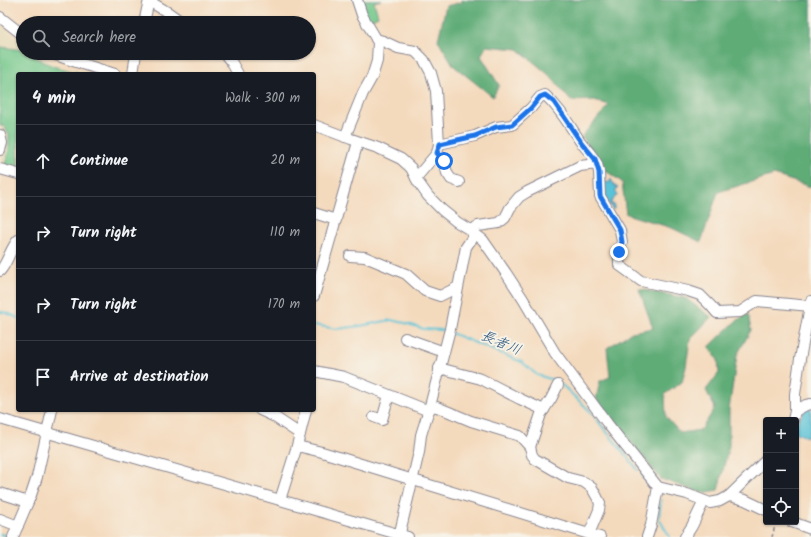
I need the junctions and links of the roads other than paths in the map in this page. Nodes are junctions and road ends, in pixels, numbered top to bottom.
1 (149, 0) edge
2 (358, 0) edge
3 (0, 16) edge
4 (146, 16) edge
5 (174, 16) edge
6 (16, 29) edge
7 (376, 39) junction
8 (68, 60) edge
9 (135, 60) edge
10 (230, 60) edge
11 (108, 72) edge
12 (133, 72) edge
13 (237, 72) edge
14 (316, 126) edge
15 (0, 135) edge
16 (345, 137) junction
17 (358, 142) junction
18 (438, 148) junction
19 (0, 150) edge
20 (597, 164) junction
21 (0, 169) edge
22 (16, 173) edge
23 (416, 178) junction
24 (459, 182) dead end
25 (316, 214) edge
26 (336, 220) junction
27 (473, 232) junction
28 (16, 242) edge
29 (350, 256) dead end
30 (0, 272) edge
31 (458, 287) junction
32 (316, 289) edge
33 (810, 304) edge
34 (405, 338) dead end
35 (444, 352) junction
36 (440, 368) junction
37 (316, 371) edge
38 (558, 385) dead end
39 (389, 395) junction
40 (811, 404) edge
41 (430, 408) junction
42 (544, 410) junction
43 (52, 412) edge
44 (264, 412) edge
45 (306, 412) edge
46 (794, 416) edge
47 (374, 417) dead end
48 (0, 419) edge
49 (47, 432) junction
50 (300, 434) junction
51 (297, 446) junction
52 (530, 447) junction
53 (763, 463) edge
54 (413, 479) junction
55 (658, 487) junction
56 (0, 493) edge
57 (728, 496) junction
58 (280, 500) junction
59 (704, 501) junction
60 (28, 502) junction
61 (763, 509) edge
62 (0, 519) edge
63 (799, 525) edge
64 (811, 529) edge
65 (17, 533) edge
66 (589, 534) junction
67 (403, 536) edge
68 (600, 537) edge
69 (647, 537) edge
70 (684, 537) edge

1 - 4 street
1 - 5 street
2 - 7 street
3 - 6 street
7 - 16 street
7 - 18 street
8 - 11 street
9 - 12 street
10 - 13 street
14 - 16 street
15 - 19 street
16 - 17 street
17 - 23 street
17 - 26 street
18 - 20 street
18 - 23 street
18 - 24 street
20 - 27 street
20 - 33 street
21 - 22 street
23 - 27 street
25 - 26 street
26 - 32 street
27 - 31 street
27 - 55 street
28 - 30 street
29 - 31 street
31 - 35 street
33 - 46 street
34 - 35 street
35 - 36 street
36 - 41 street
36 - 42 street
37 - 39 street
38 - 42 street
39 - 41 street
39 - 47 street
40 - 46 street
41 - 52 street
41 - 54 street
42 - 52 street
43 - 49 street
44 - 50 street
45 - 50 street
48 - 49 street
49 - 58 street
49 - 60 street
50 - 51 street
51 - 54 street
51 - 58 street
52 - 66 street
53 - 57 street
54 - 66 street
54 - 67 street
55 - 59 street
55 - 69 street
56 - 60 street
57 - 59 street
57 - 61 street
58 - 67 street
59 - 70 street
60 - 65 street
62 - 65 street
63 - 64 street
66 - 68 street

